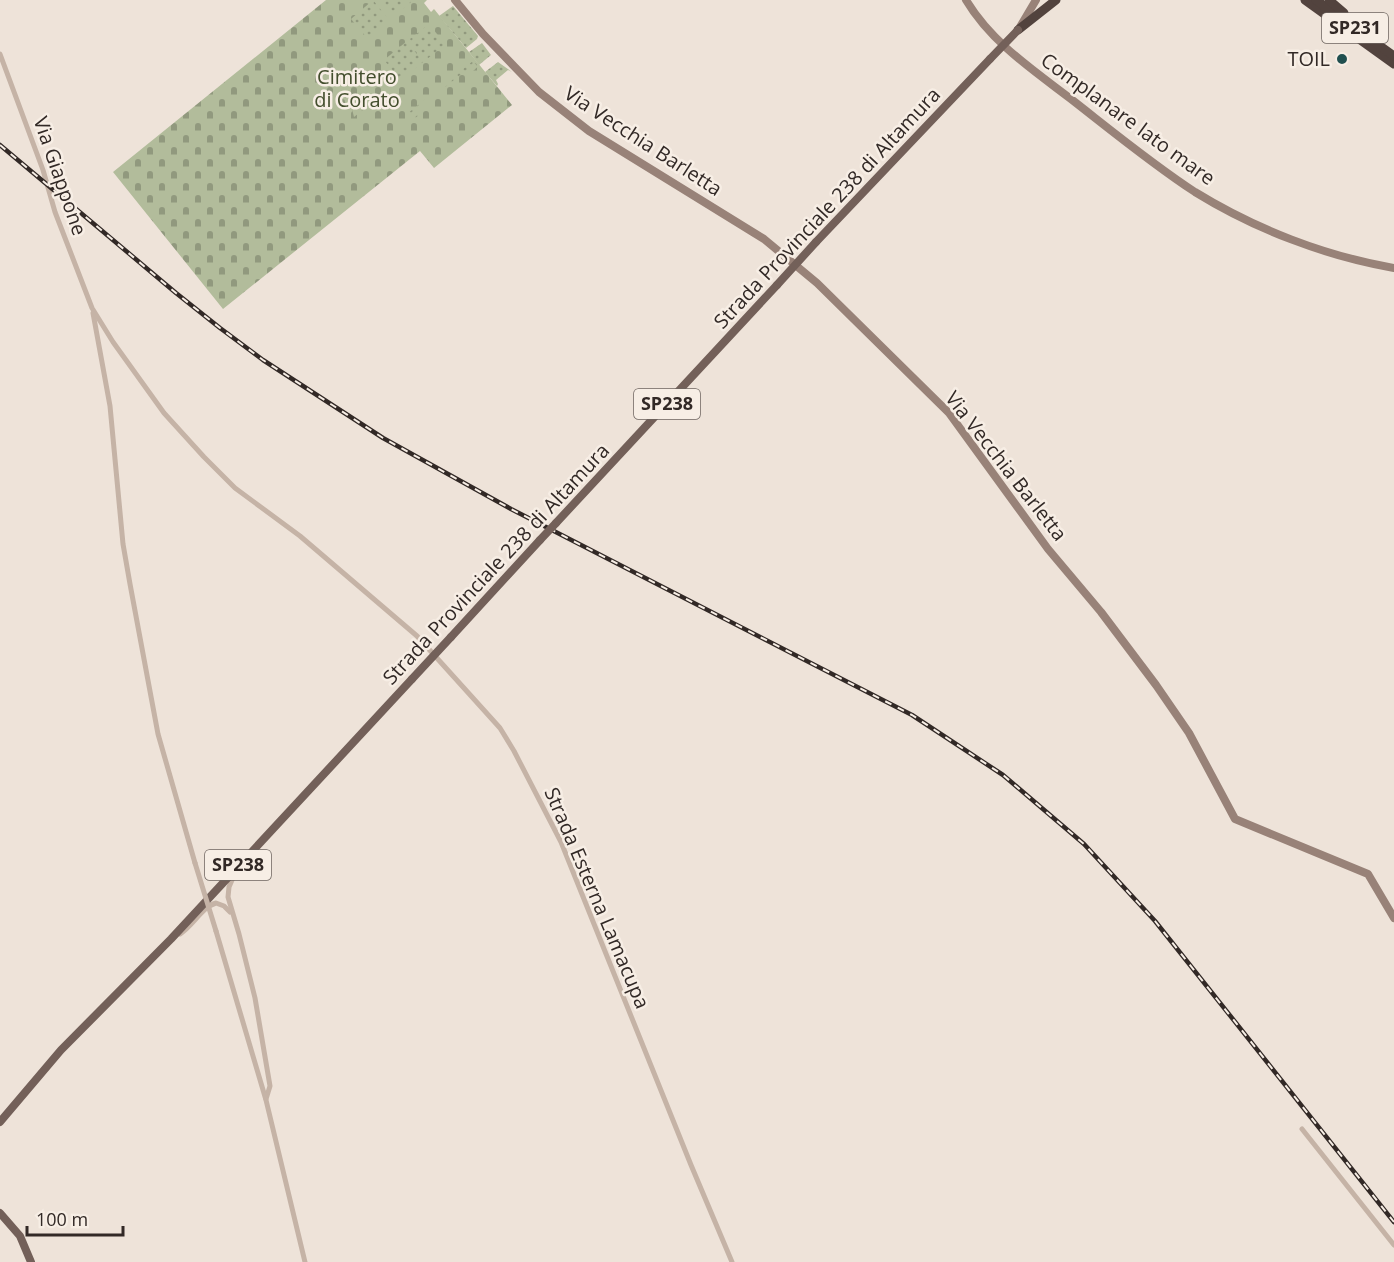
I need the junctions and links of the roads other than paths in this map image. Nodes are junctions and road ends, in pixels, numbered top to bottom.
1 (454, 0) edge
2 (966, 0) edge
3 (1036, 0) edge
4 (1046, 0) edge
5 (1056, 0) edge
6 (1305, 0) edge
7 (1316, 0) edge
8 (1329, 0) edge
9 (1018, 30) junction
10 (1394, 51) edge
11 (0, 54) edge
12 (1394, 56) edge
13 (1394, 64) edge
14 (1394, 268) edge
15 (92, 308) junction
16 (240, 863) junction
17 (232, 914) junction
18 (1394, 918) edge
19 (171, 939) junction
20 (266, 1100) junction
21 (0, 1122) edge
22 (1302, 1129) dead end
23 (0, 1213) edge
24 (1394, 1245) edge
25 (31, 1262) edge
26 (305, 1262) edge
27 (732, 1262) edge

1 - 18 street, Via Vecchia Barletta
2 - 14 street, Complanare lato mare
3 - 9 street
4 - 9 highway, SP238
5 - 9 highway
6 - 13 highway, SP231
7 - 12 highway, SP231
8 - 10 highway
9 - 16 main road, Strada Provinciale 238 di Altamura / SP238, bridge
11 - 15 street, Via Giappone
15 - 20 street, bridge
15 - 27 street, Strada Esterna Lamacupa
16 - 17 street
16 - 19 main road, Strada Provinciale 238 di Altamura / SP238
17 - 19 street
17 - 20 street
19 - 21 main road, Strada Provinciale 238 di Altamura / SP238
20 - 26 street
22 - 24 street
23 - 25 main road

